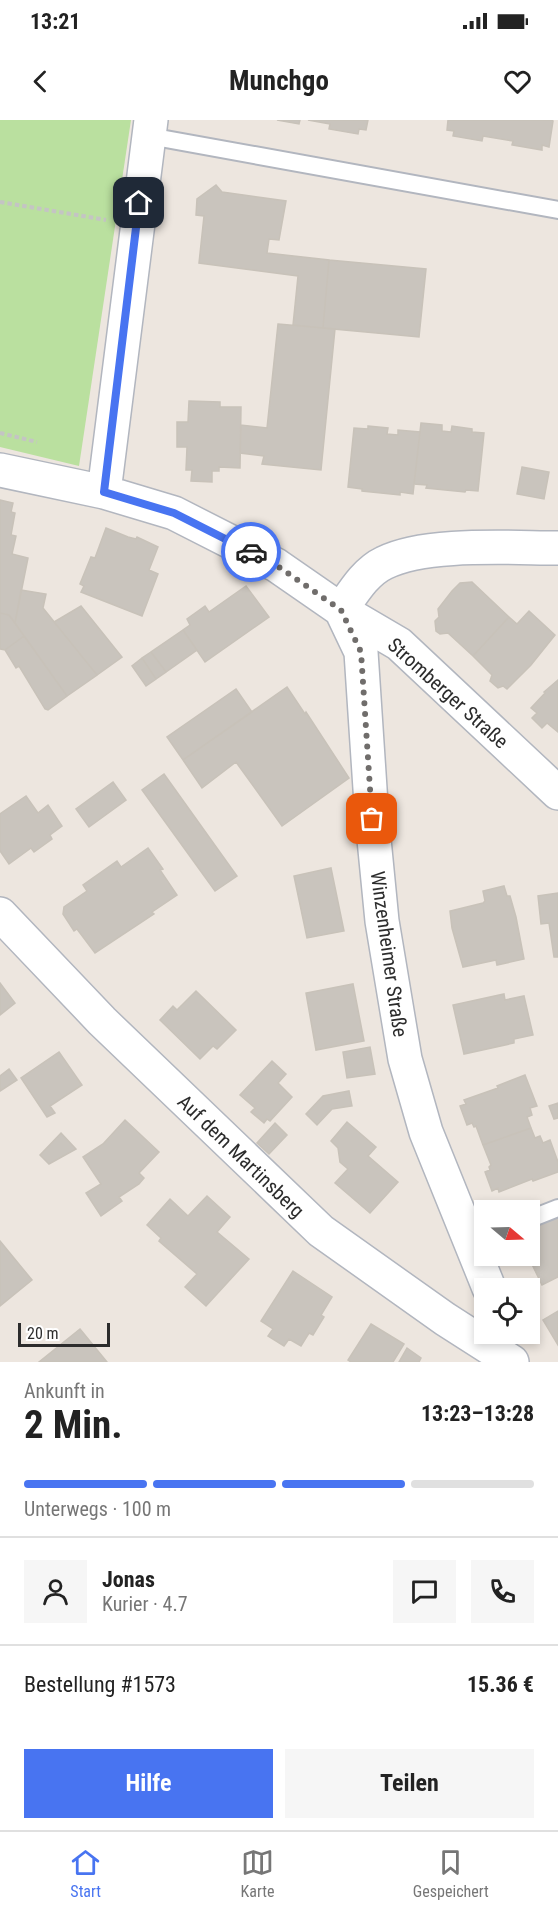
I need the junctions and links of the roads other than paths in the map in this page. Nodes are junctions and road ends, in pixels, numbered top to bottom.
1 (150, 128) edge
2 (558, 210) edge
3 (0, 470) edge
4 (104, 492) junction
5 (558, 548) edge
6 (341, 610) junction
7 (558, 793) edge
8 (0, 914) edge
9 (558, 1208) edge
10 (540, 1215) edge
11 (474, 1232) edge
12 (508, 1344) edge
13 (514, 1362) edge

1 - 2 lane
1 - 4 street
3 - 4 street, Stromberger Straße
4 - 6 street, Stromberger Straße
5 - 6 street
6 - 7 street, Stromberger Straße
6 - 11 street, Winzenheimer Straße
8 - 13 street, Auf dem Martinsberg
9 - 10 lane
12 - 13 street

